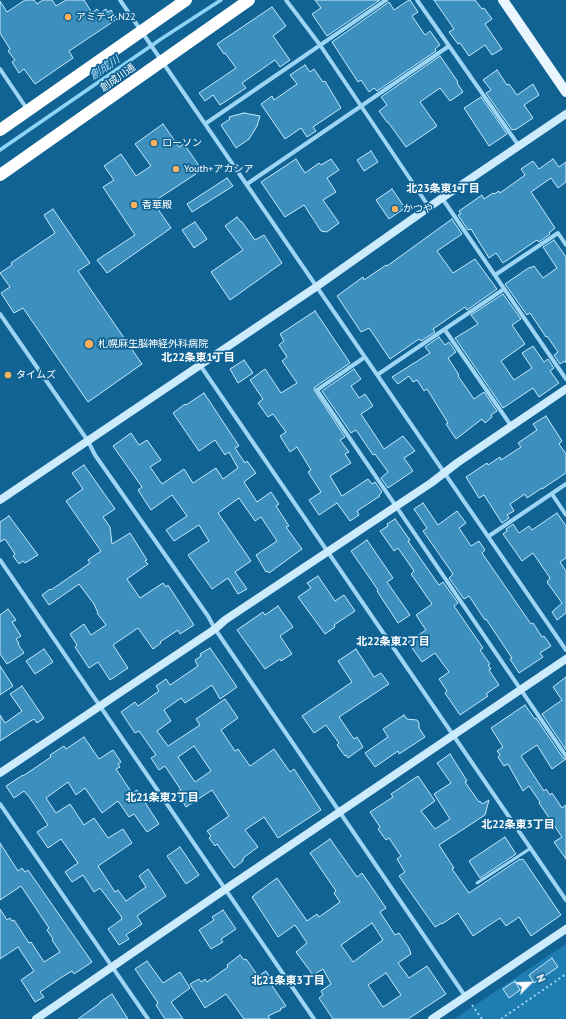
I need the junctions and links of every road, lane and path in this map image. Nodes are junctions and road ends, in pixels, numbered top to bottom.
1 (120, 0) edge
2 (186, 0) edge
3 (250, 0) edge
4 (286, 0) edge
5 (386, 0) edge
6 (417, 0) edge
7 (503, 0) edge
8 (144, 35) junction
9 (320, 45) junction
10 (449, 46) junction
11 (160, 57) junction
12 (0, 69) edge
13 (566, 92) edge
14 (360, 106) junction
15 (28, 110) junction
16 (566, 114) edge
17 (205, 124) junction
18 (0, 130) edge
19 (519, 146) junction
20 (0, 175) edge
21 (247, 184) junction
22 (442, 198) junction
23 (430, 207) junction
24 (566, 245) edge
25 (495, 275) junction
26 (316, 287) junction
27 (504, 289) junction
28 (0, 314) edge
29 (445, 330) junction
30 (365, 357) junction
31 (200, 365) junction
32 (377, 375) junction
33 (566, 379) edge
34 (566, 390) edge
35 (512, 426) junction
36 (88, 441) junction
37 (445, 473) junction
38 (566, 484) edge
39 (552, 494) junction
40 (0, 500) edge
41 (396, 506) junction
42 (566, 515) edge
43 (489, 536) junction
44 (329, 552) junction
45 (0, 560) edge
46 (215, 629) junction
47 (566, 650) edge
48 (566, 659) edge
49 (520, 690) junction
50 (100, 706) junction
51 (453, 735) junction
52 (566, 756) edge
53 (0, 773) edge
54 (0, 804) edge
55 (340, 812) junction
56 (530, 848) junction
57 (477, 883) dead end
58 (225, 890) junction
59 (566, 900) edge
60 (566, 928) edge
61 (112, 966) junction
62 (566, 974) edge
63 (465, 996) junction
64 (472, 1005) dead end
65 (36, 1019) edge
66 (148, 1019) edge
67 (314, 1019) edge
68 (432, 1019) edge
69 (482, 1019) edge
70 (501, 1019) edge

1 - 8 street
2 - 8 highway
3 - 11 highway, 創成川通
4 - 9 street
5 - 9 street
6 - 10 street
7 - 13 main road
8 - 11 street
8 - 15 highway
9 - 14 street
9 - 17 street
10 - 14 street
10 - 19 street
11 - 17 street
11 - 20 highway, 創成川通
12 - 15 street
14 - 21 street
14 - 23 street
15 - 18 highway
16 - 19 street
17 - 21 street
19 - 22 street
21 - 26 street
22 - 23 street
22 - 25 street
23 - 26 street
24 - 25 street
25 - 27 street
26 - 30 street
26 - 31 street
27 - 29 street
27 - 33 street
28 - 36 street
29 - 32 street
29 - 35 street
30 - 32 street
30 - 41 street
31 - 36 street
31 - 44 street
32 - 37 street
34 - 35 street
35 - 37 street
36 - 40 street
36 - 46 street
37 - 41 street
37 - 43 street
38 - 39 street
39 - 42 street
39 - 43 street
41 - 44 street
41 - 49 street
43 - 47 street
44 - 46 street
44 - 51 street
45 - 50 street
46 - 50 street
46 - 55 street
48 - 49 street
49 - 51 street
49 - 52 street
50 - 53 street
50 - 58 street
51 - 55 street
51 - 56 street
54 - 61 street
55 - 58 street
55 - 63 street
56 - 57 lane
56 - 59 street
58 - 61 street
58 - 67 street
60 - 63 street
61 - 65 street
61 - 66 street
62 - 70 path
63 - 68 street
64 - 69 path

